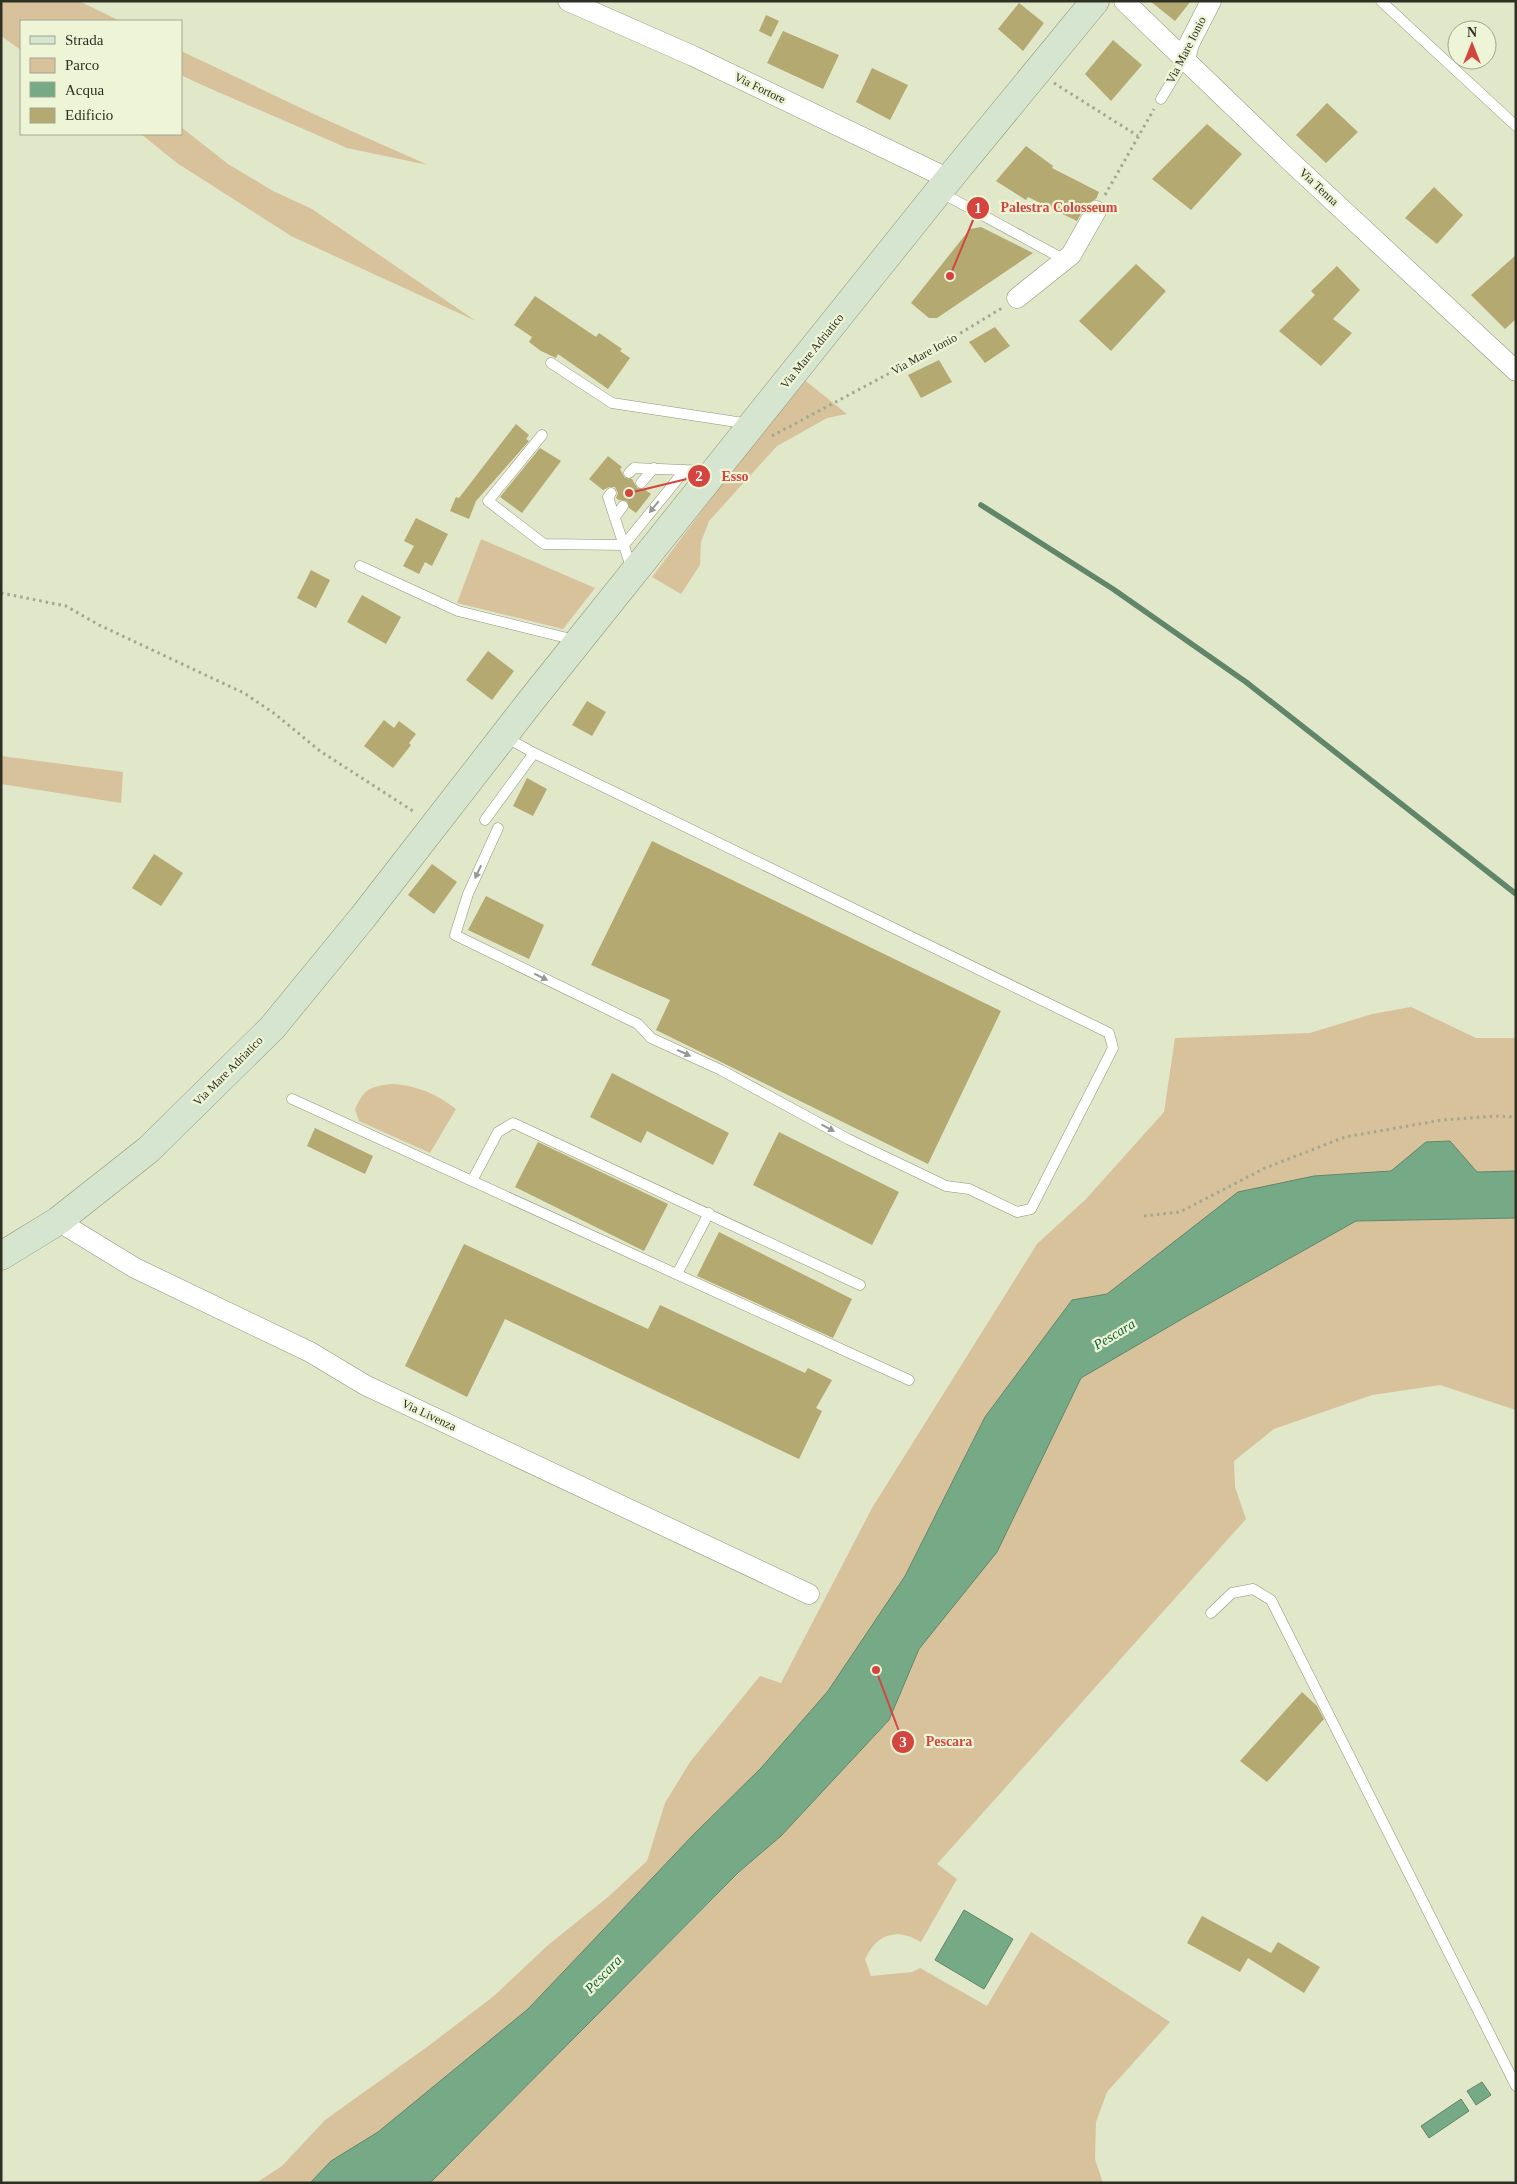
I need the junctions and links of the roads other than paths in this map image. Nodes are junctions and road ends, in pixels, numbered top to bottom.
1 (568, 1) edge
2 (1095, 1) edge
3 (1124, 1) edge
4 (1212, 1) edge
5 (1381, 1) edge
6 (1185, 59) junction
7 (1161, 99) road end
8 (1516, 126) edge
9 (944, 185) junction
10 (1096, 211) road end
11 (1065, 260) junction
12 (1017, 298) road end
13 (551, 363) dead end
14 (1516, 370) edge
15 (760, 432) junction
16 (542, 435) dead end
17 (654, 468) junction
18 (685, 470) junction
19 (716, 471) junction
20 (629, 473) dead end
21 (642, 483) dead end
22 (611, 494) dead end
23 (623, 506) dead end
24 (615, 517) junction
25 (624, 545) junction
26 (360, 566) dead end
27 (634, 573) junction
28 (578, 641) junction
29 (514, 749) junction
30 (468, 808) junction
31 (498, 828) dead end
32 (416, 847) junction
33 (292, 1099) dead end
34 (472, 1181) junction
35 (709, 1213) junction
36 (58, 1221) junction
37 (1, 1256) edge
38 (677, 1274) junction
39 (860, 1285) dead end
40 (909, 1380) dead end
41 (809, 1594) dead end
42 (1211, 1613) dead end
43 (1516, 2086) edge

1 - 9 street, Via Fortore
2 - 9 main road, Via Mare Adriatico
3 - 6 street, Via Tenna
4 - 6 street, Via Mare Ionio
5 - 8 lane
6 - 7 lane, Via Mare Ionio
6 - 14 street, Via Tenna
9 - 11 lane
9 - 15 main road, Via Mare Adriatico
10 - 11 street
11 - 12 street
13 - 15 lane
15 - 19 main road, Via Mare Adriatico
16 - 25 lane
17 - 18 lane
17 - 20 lane
17 - 21 lane
18 - 19 lane
18 -> 25 lane
19 - 27 main road, Via Mare Adriatico
22 - 24 lane
23 - 24 lane
24 - 25 lane
25 - 27 lane
26 - 28 lane
27 - 28 main road, Via Mare Adriatico
28 - 29 main road, Via Mare Adriatico
29 - 30 main road, Via Mare Adriatico
31 -> 29 lane
30 - 32 main road, Via Mare Adriatico
30 - 32 main road, Via Mare Adriatico
32 - 36 main road, Via Mare Adriatico
33 - 34 lane
34 - 35 lane
34 - 38 lane
35 - 38 lane
35 - 39 lane
36 - 37 main road, Via Mare Adriatico
36 - 41 street, Via Livenza
38 - 40 lane
42 - 43 lane

